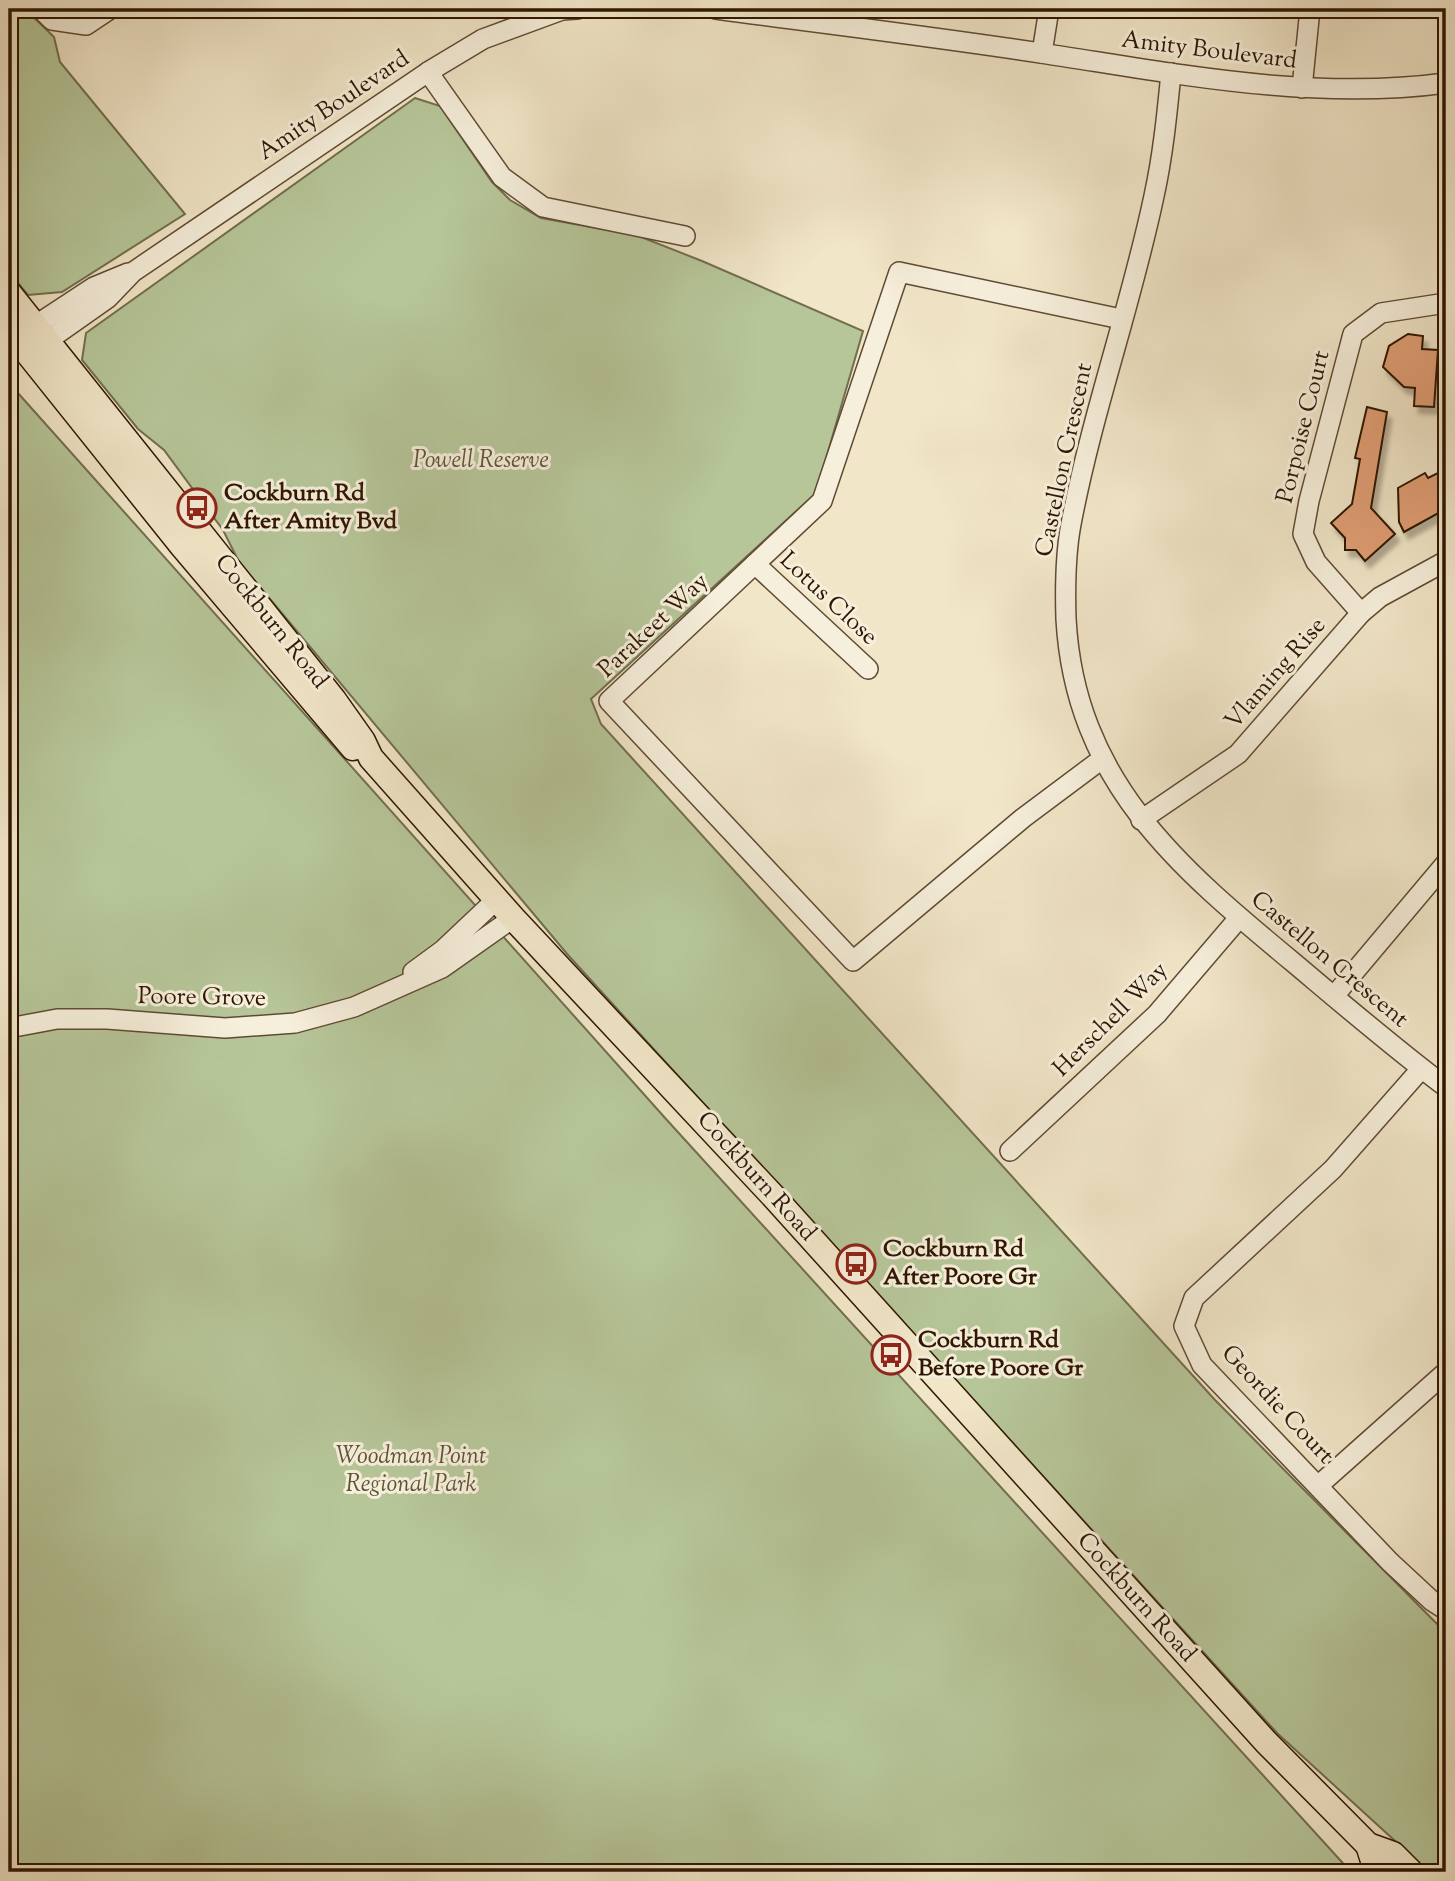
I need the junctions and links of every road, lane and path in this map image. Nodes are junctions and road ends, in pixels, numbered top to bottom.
1 (41, 9) edge
2 (110, 9) edge
3 (577, 9) edge
4 (716, 9) edge
5 (1049, 9) edge
6 (1310, 9) edge
7 (829, 16) edge
8 (1042, 53) junction
9 (428, 72) junction
10 (1171, 72) junction
11 (1446, 83) edge
12 (1302, 88) junction
13 (685, 236) dead end
14 (9, 293) edge
15 (1446, 303) edge
16 (1121, 319) junction
17 (27, 338) edge
18 (1446, 561) edge
19 (755, 565) junction
20 (1361, 613) junction
21 (868, 669) dead end
22 (1102, 759) junction
23 (1141, 820) junction
24 (1446, 863) edge
25 (505, 908) junction
26 (1240, 918) junction
27 (1334, 996) junction
28 (9, 1028) edge
29 (1421, 1069) junction
30 (1446, 1087) edge
31 (1010, 1152) dead end
32 (1446, 1372) edge
33 (1319, 1485) junction
34 (1446, 1610) edge
35 (1368, 1845) junction
36 (1380, 1872) edge
37 (1412, 1872) edge

1 - 2 street
3 - 9 street, Amity Boulevard
4 - 7 street, Amity Boulevard
5 - 8 street
6 - 12 street
7 - 8 street, Amity Boulevard
8 - 10 street, Amity Boulevard
9 - 13 street
9 - 17 street, Amity Boulevard
10 - 12 street, Amity Boulevard
10 - 16 street, Castellon Crescent
11 - 12 street, Amity Boulevard
14 - 17 main road, Cockburn Road
15 - 20 street, Porpoise Court
16 - 19 street, Parakeet Way
16 - 22 street, Castellon Crescent
17 - 25 main road, Cockburn Road
18 - 20 street, Vlaming Rise
19 - 21 street, Lotus Close
19 - 22 street, Parakeet Way
20 - 23 street, Vlaming Rise
22 - 23 street, Castellon Crescent
23 - 26 street, Castellon Crescent
24 - 27 street
25 - 28 street, Poore Grove
25 - 35 main road, Cockburn Road
26 - 27 street, Castellon Crescent
26 - 31 street, Herschell Way
27 - 29 street, Castellon Crescent
29 - 30 street, Castellon Crescent
29 - 33 street, Geordie Court
32 - 33 street
33 - 34 street, Geordie Court
35 - 36 main road, Cockburn Road
35 - 37 main road, Cockburn Road

